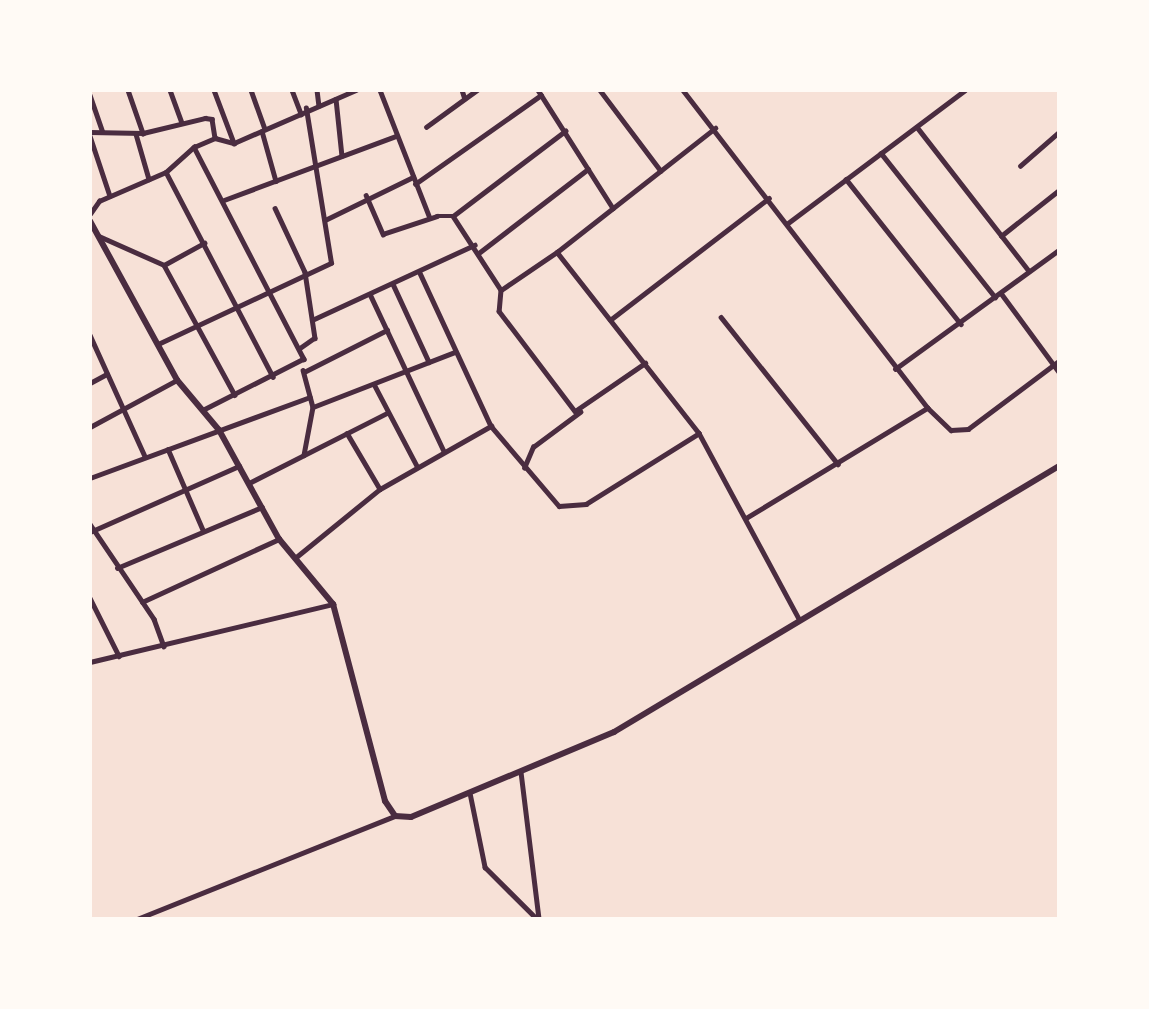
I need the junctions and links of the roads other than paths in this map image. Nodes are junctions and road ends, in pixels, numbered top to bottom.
1 (128, 90) edge
2 (170, 90) edge
3 (214, 90) edge
4 (251, 90) edge
5 (292, 90) edge
6 (317, 90) edge
7 (356, 90) edge
8 (380, 90) edge
9 (462, 90) edge
10 (477, 90) edge
11 (600, 90) edge
12 (683, 90) edge
13 (965, 90) edge
14 (540, 92) edge
15 (90, 95) edge
16 (336, 99) junction
17 (465, 99) junction
18 (319, 106) junction
19 (306, 108) junction
20 (301, 114) junction
21 (182, 123) junction
22 (426, 127) dead end
23 (917, 127) junction
24 (715, 128) junction
25 (264, 130) junction
26 (565, 131) junction
27 (103, 132) junction
28 (1059, 132) edge
29 (143, 133) junction
30 (90, 134) edge
31 (136, 134) junction
32 (396, 136) junction
33 (214, 138) junction
34 (234, 143) junction
35 (194, 147) junction
36 (881, 153) junction
37 (342, 156) junction
38 (317, 166) junction
39 (1020, 166) dead end
40 (588, 169) junction
41 (661, 171) junction
42 (166, 172) junction
43 (412, 177) junction
44 (149, 179) junction
45 (846, 179) junction
46 (276, 181) junction
47 (415, 184) junction
48 (1059, 190) edge
49 (366, 195) junction
50 (110, 196) junction
51 (769, 198) junction
52 (224, 200) junction
53 (275, 208) dead end
54 (613, 208) junction
55 (90, 214) edge
56 (453, 216) junction
57 (430, 218) junction
58 (325, 220) junction
59 (90, 221) edge
60 (788, 223) junction
61 (97, 235) junction
62 (1001, 236) junction
63 (204, 243) junction
64 (474, 245) junction
65 (1059, 250) edge
66 (480, 252) junction
67 (557, 252) junction
68 (164, 265) junction
69 (1029, 271) junction
70 (306, 272) junction
71 (420, 273) junction
72 (393, 284) junction
73 (269, 290) junction
74 (501, 290) junction
75 (1001, 293) junction
76 (370, 294) junction
77 (995, 297) junction
78 (236, 306) junction
79 (721, 317) dead end
80 (312, 320) junction
81 (610, 320) junction
82 (961, 324) junction
83 (196, 325) junction
84 (387, 330) junction
85 (90, 335) edge
86 (158, 344) junction
87 (299, 349) junction
88 (455, 352) junction
89 (429, 362) junction
90 (1057, 362) edge
91 (645, 363) junction
92 (300, 364) junction
93 (895, 369) junction
94 (406, 371) junction
95 (304, 372) junction
96 (1059, 372) edge
97 (107, 374) junction
98 (273, 377) junction
99 (177, 380) junction
100 (90, 382) edge
101 (374, 384) junction
102 (235, 395) junction
103 (310, 397) junction
104 (313, 407) junction
105 (928, 408) junction
106 (124, 409) junction
107 (204, 411) junction
108 (582, 411) junction
109 (387, 413) junction
110 (90, 426) edge
111 (491, 426) junction
112 (219, 430) junction
113 (347, 433) junction
114 (699, 433) junction
115 (168, 449) junction
116 (444, 451) junction
117 (304, 455) junction
118 (145, 456) junction
119 (838, 464) junction
120 (239, 466) junction
121 (417, 466) junction
122 (1059, 466) edge
123 (524, 468) junction
124 (90, 477) edge
125 (249, 483) junction
126 (186, 489) junction
127 (380, 489) junction
128 (262, 507) junction
129 (747, 518) junction
130 (90, 524) edge
131 (203, 530) junction
132 (92, 531) edge
133 (279, 539) junction
134 (296, 558) junction
135 (117, 568) junction
136 (90, 598) edge
137 (142, 602) junction
138 (333, 604) junction
139 (799, 619) junction
140 (164, 646) junction
141 (119, 656) junction
142 (90, 663) edge
143 (521, 772) junction
144 (470, 794) junction
145 (396, 816) junction
146 (137, 919) edge
147 (538, 919) edge

1 - 29 street
2 - 21 street
3 - 34 street
4 - 25 street
5 - 20 street
6 - 18 street
7 - 16 street
8 - 32 street
9 - 17 street
10 - 17 street
11 - 41 street
12 - 24 street
13 - 23 street
14 - 26 street
14 - 47 street
15 - 27 street
16 - 18 street
16 - 37 street
17 - 22 street
18 - 19 street
19 - 20 street
19 - 38 street
20 - 25 street
21 - 29 street
21 - 33 street
23 - 36 street
23 - 62 street
24 - 41 street
24 - 51 street
25 - 34 street
25 - 46 street
26 - 40 street
26 - 56 street
27 - 30 street
27 - 31 street
28 - 39 street
29 - 31 street
30 - 50 street
31 - 44 street
32 - 37 street
32 - 43 street
33 - 34 street
33 - 35 street
35 - 42 street
35 - 52 street
36 - 45 street
36 - 77 street
37 - 38 street
38 - 46 street
38 - 58 street
40 - 54 street
40 - 66 street
41 - 54 street
42 - 44 street
42 - 63 street
43 - 47 street
43 - 49 street
44 - 50 street
45 - 60 street
45 - 82 street
46 - 52 street
47 - 57 street
48 - 62 street
49 - 57 street
49 - 58 street
50 - 55 street
51 - 60 street
51 - 81 street
52 - 73 street
53 - 70 street
54 - 67 street
56 - 57 street
56 - 64 street
58 - 70 street
59 - 61 street
60 - 93 street
61 - 68 street
61 - 86 street
62 - 69 street
63 - 68 street
63 - 78 street
64 - 66 street
64 - 71 street
65 - 69 street
66 - 74 street
67 - 74 street
67 - 81 street
68 - 83 street
69 - 75 street
70 - 73 street
70 - 80 street
71 - 72 street
71 - 88 street
72 - 76 street
72 - 89 street
73 - 78 street
73 - 87 street
74 - 108 street
75 - 77 street
75 - 90 street
76 - 80 street
76 - 84 street
77 - 82 street
78 - 83 street
78 - 98 street
79 - 119 street
80 - 87 street
81 - 91 street
82 - 93 street
83 - 86 street
83 - 102 street
84 - 94 street
84 - 95 street
85 - 97 street
86 - 99 street
87 - 92 street
88 - 89 street
88 - 111 street
89 - 94 street
90 - 96 street
90 - 105 street
91 - 108 street
91 - 114 street
92 - 95 street
92 - 98 street
93 - 105 street
94 - 101 street
94 - 116 street
95 - 103 street
97 - 100 street
97 - 106 street
98 - 102 street
99 - 106 street
99 - 107 street
101 - 104 street
101 - 109 street
102 - 107 street
103 - 104 street
103 - 112 street
104 - 117 street
105 - 119 street
106 - 110 street
106 - 118 street
107 - 112 street
108 - 123 street
109 - 113 street
109 - 121 street
111 - 116 street
111 - 123 street
112 - 115 street
112 - 120 street
113 - 117 street
113 - 127 street
114 - 123 street
114 - 129 street
115 - 118 street
115 - 126 street
116 - 121 street
117 - 125 street
118 - 124 street
119 - 129 street
120 - 125 street
120 - 126 street
121 - 127 street
122 - 139 street
125 - 128 street
126 - 131 street
126 - 132 street
127 - 134 street
128 - 131 street
128 - 133 street
129 - 139 street
130 - 132 street
131 - 135 street
132 - 135 street
133 - 134 street
133 - 137 street
134 - 138 street
135 - 137 street
136 - 141 street
137 - 140 street
138 - 140 street
138 - 145 street
139 - 143 street
140 - 141 street
141 - 142 street
143 - 144 street
143 - 147 street
144 - 145 street
144 - 147 street
145 - 146 street

